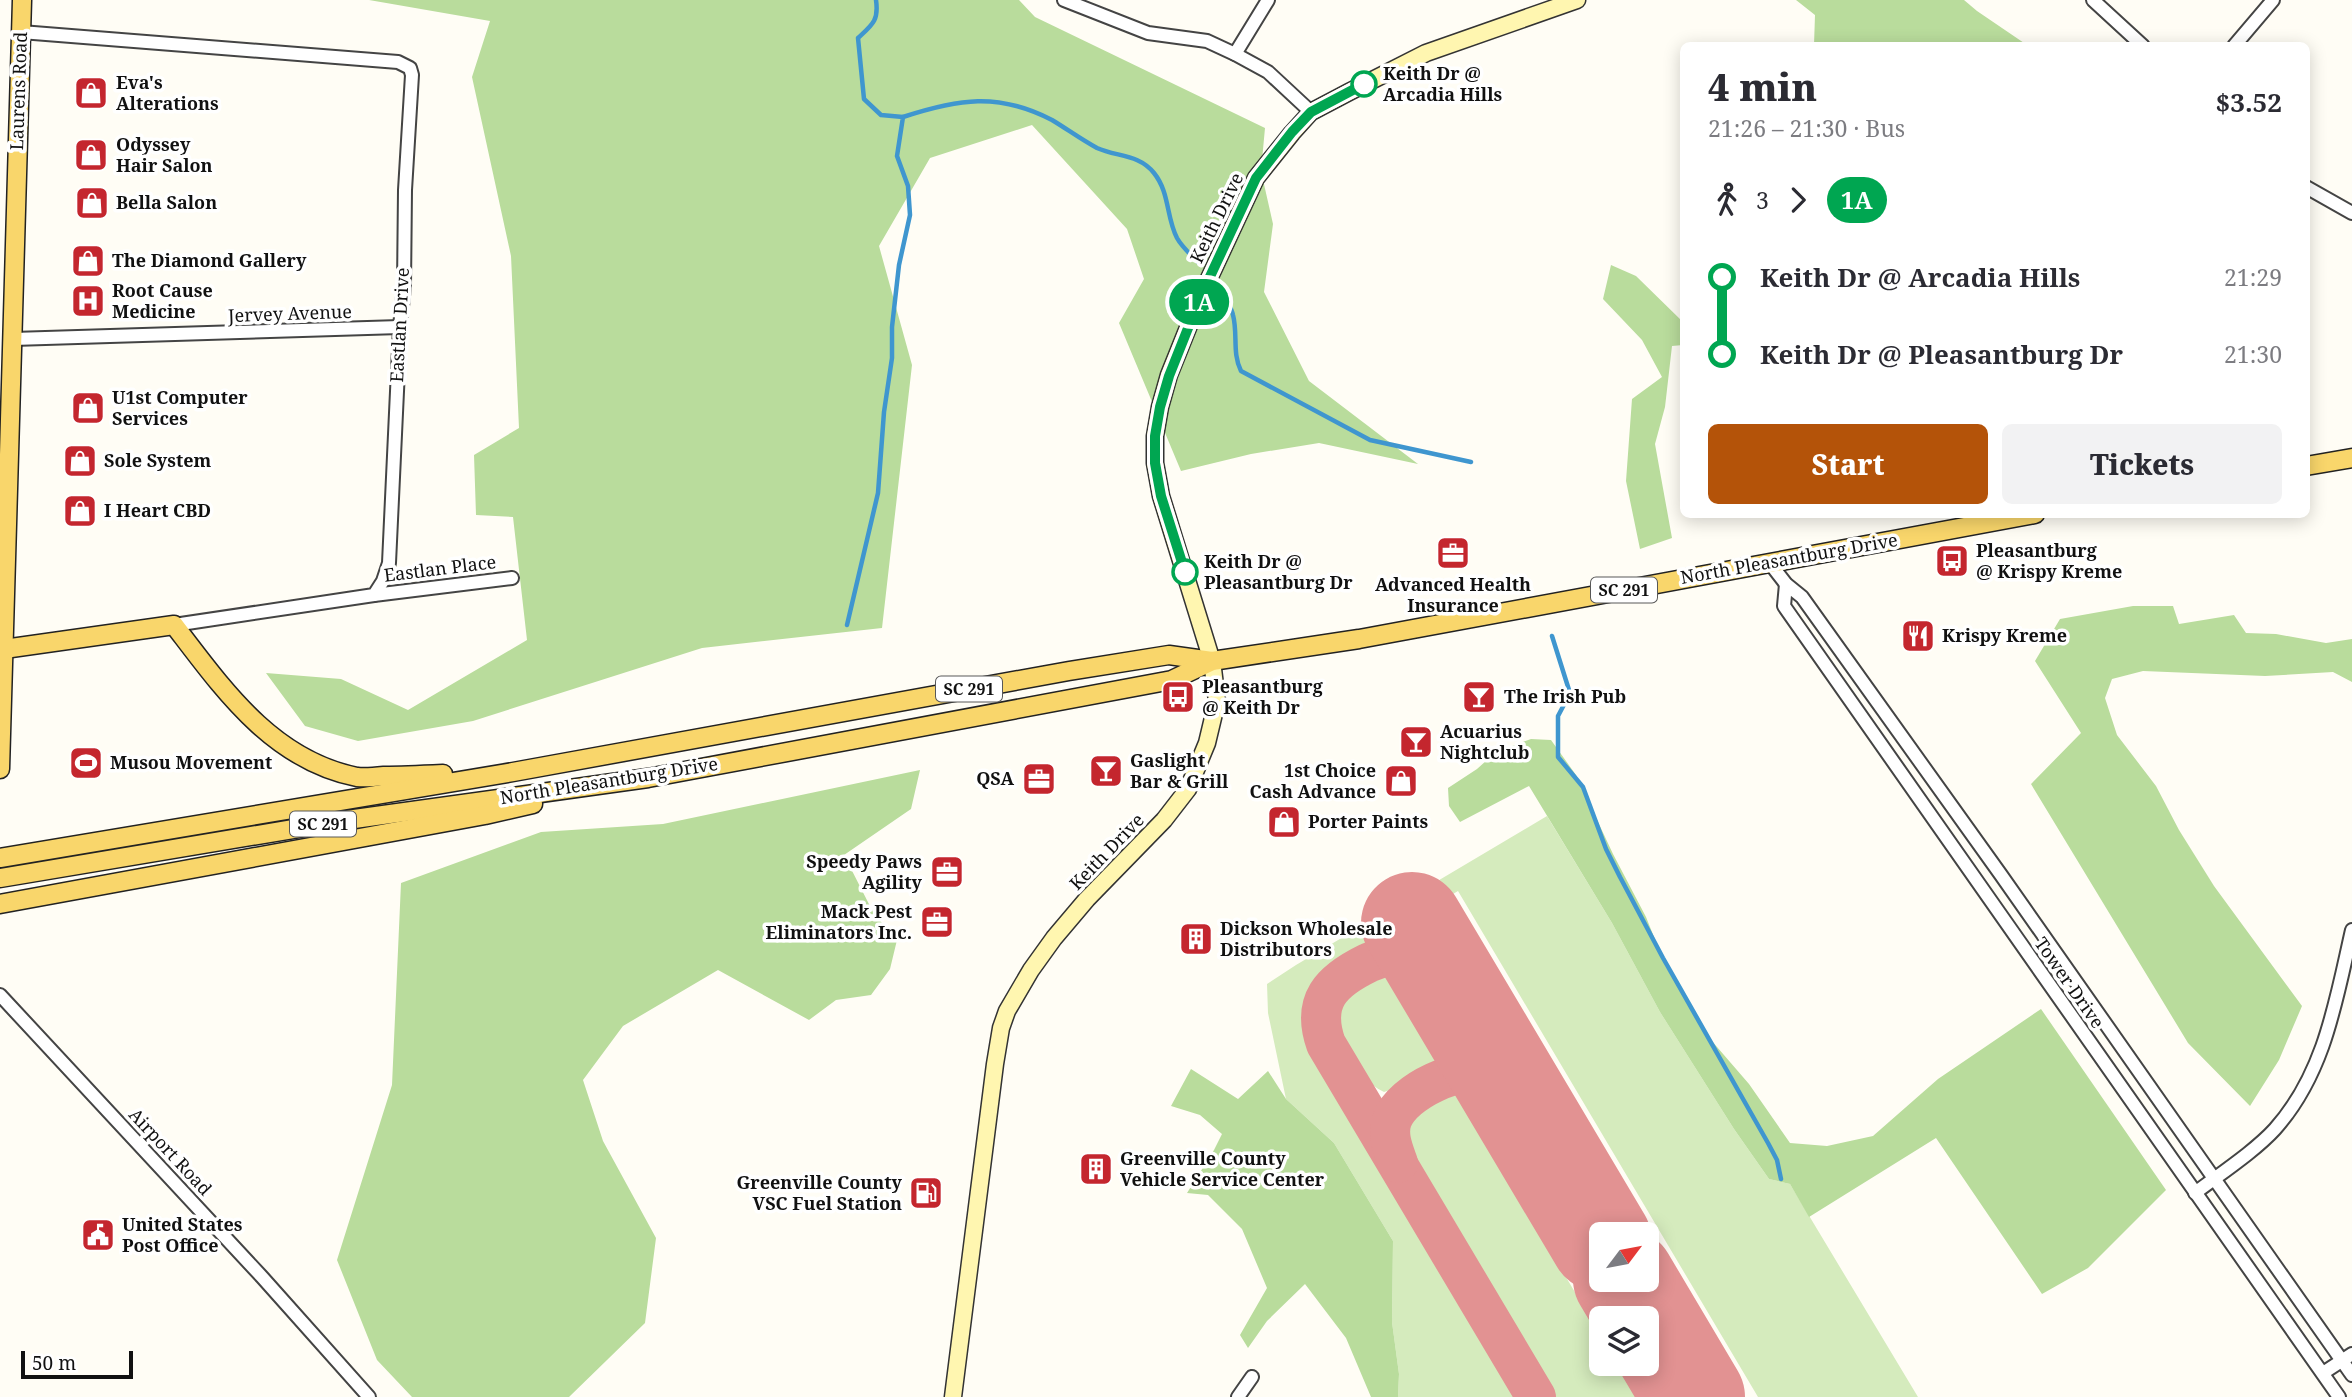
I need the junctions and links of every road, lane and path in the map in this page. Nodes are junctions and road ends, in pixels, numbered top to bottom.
1 (22, 0) edge
2 (1064, 0) edge
3 (1268, 0) edge
4 (1577, 0) edge
5 (2093, 0) edge
6 (2273, 0) edge
7 (21, 32) junction
8 (2139, 42) edge
9 (2237, 42) edge
10 (1235, 54) junction
11 (1311, 112) junction
12 (2310, 189) edge
13 (2352, 213) edge
14 (4, 278) edge
15 (400, 327) junction
16 (13, 339) junction
17 (2352, 458) edge
18 (2310, 465) edge
19 (2013, 518) edge
20 (1769, 562) junction
21 (512, 578) dead end
22 (1786, 584) junction
23 (374, 596) junction
24 (174, 625) junction
25 (2, 649) edge
26 (1213, 661) junction
27 (0, 769) edge
28 (513, 772) junction
29 (648, 778) junction
30 (0, 858) edge
31 (0, 878) edge
32 (0, 904) edge
33 (2352, 930) edge
34 (0, 995) edge
35 (2215, 1178) junction
36 (2195, 1193) junction
37 (2347, 1357) edge
38 (2323, 1373) junction
39 (2352, 1375) edge
40 (1252, 1377) dead end
41 (369, 1397) edge
42 (953, 1397) edge
43 (1238, 1397) edge
44 (2339, 1397) edge

1 - 7 main road, Laurens Road
2 - 10 street
3 - 10 street
4 - 11 street, Keith Drive
5 - 8 street
6 - 9 street
7 - 14 main road, Laurens Road
7 - 15 street, Eastlan Drive
10 - 11 street
11 - 26 street, Keith Drive
12 - 13 street
14 - 16 main road, Laurens Road
15 - 16 street, Jervey Avenue
15 - 23 street, Eastlan Drive
16 - 25 main road, Laurens Road
17 - 18 main road
19 - 20 main road, North Pleasantburg Drive / SC 291
20 - 22 street, Tower Drive
20 - 26 main road, North Pleasantburg Drive / SC 291
21 - 23 street, Eastlan Place
22 - 35 street, Tower Drive
22 - 36 street, Tower Drive
23 - 24 street
24 - 25 main road
24 - 28 main road
25 - 27 main road, Laurens Road
26 - 28 main road, North Pleasantburg Drive / SC 291
26 - 29 main road, North Pleasantburg Drive / SC 291
26 - 42 street, Keith Drive
28 - 30 main road, North Pleasantburg Drive / SC 291
29 - 31 main road, North Pleasantburg Drive / SC 291
29 - 32 main road
33 - 35 street
34 - 41 street, Airport Road
35 - 36 street
35 - 37 street, Tower Drive
36 - 38 street, Tower Drive
37 - 38 street
37 - 39 street, Tower Drive
38 - 44 street, Tower Drive
40 - 43 street

